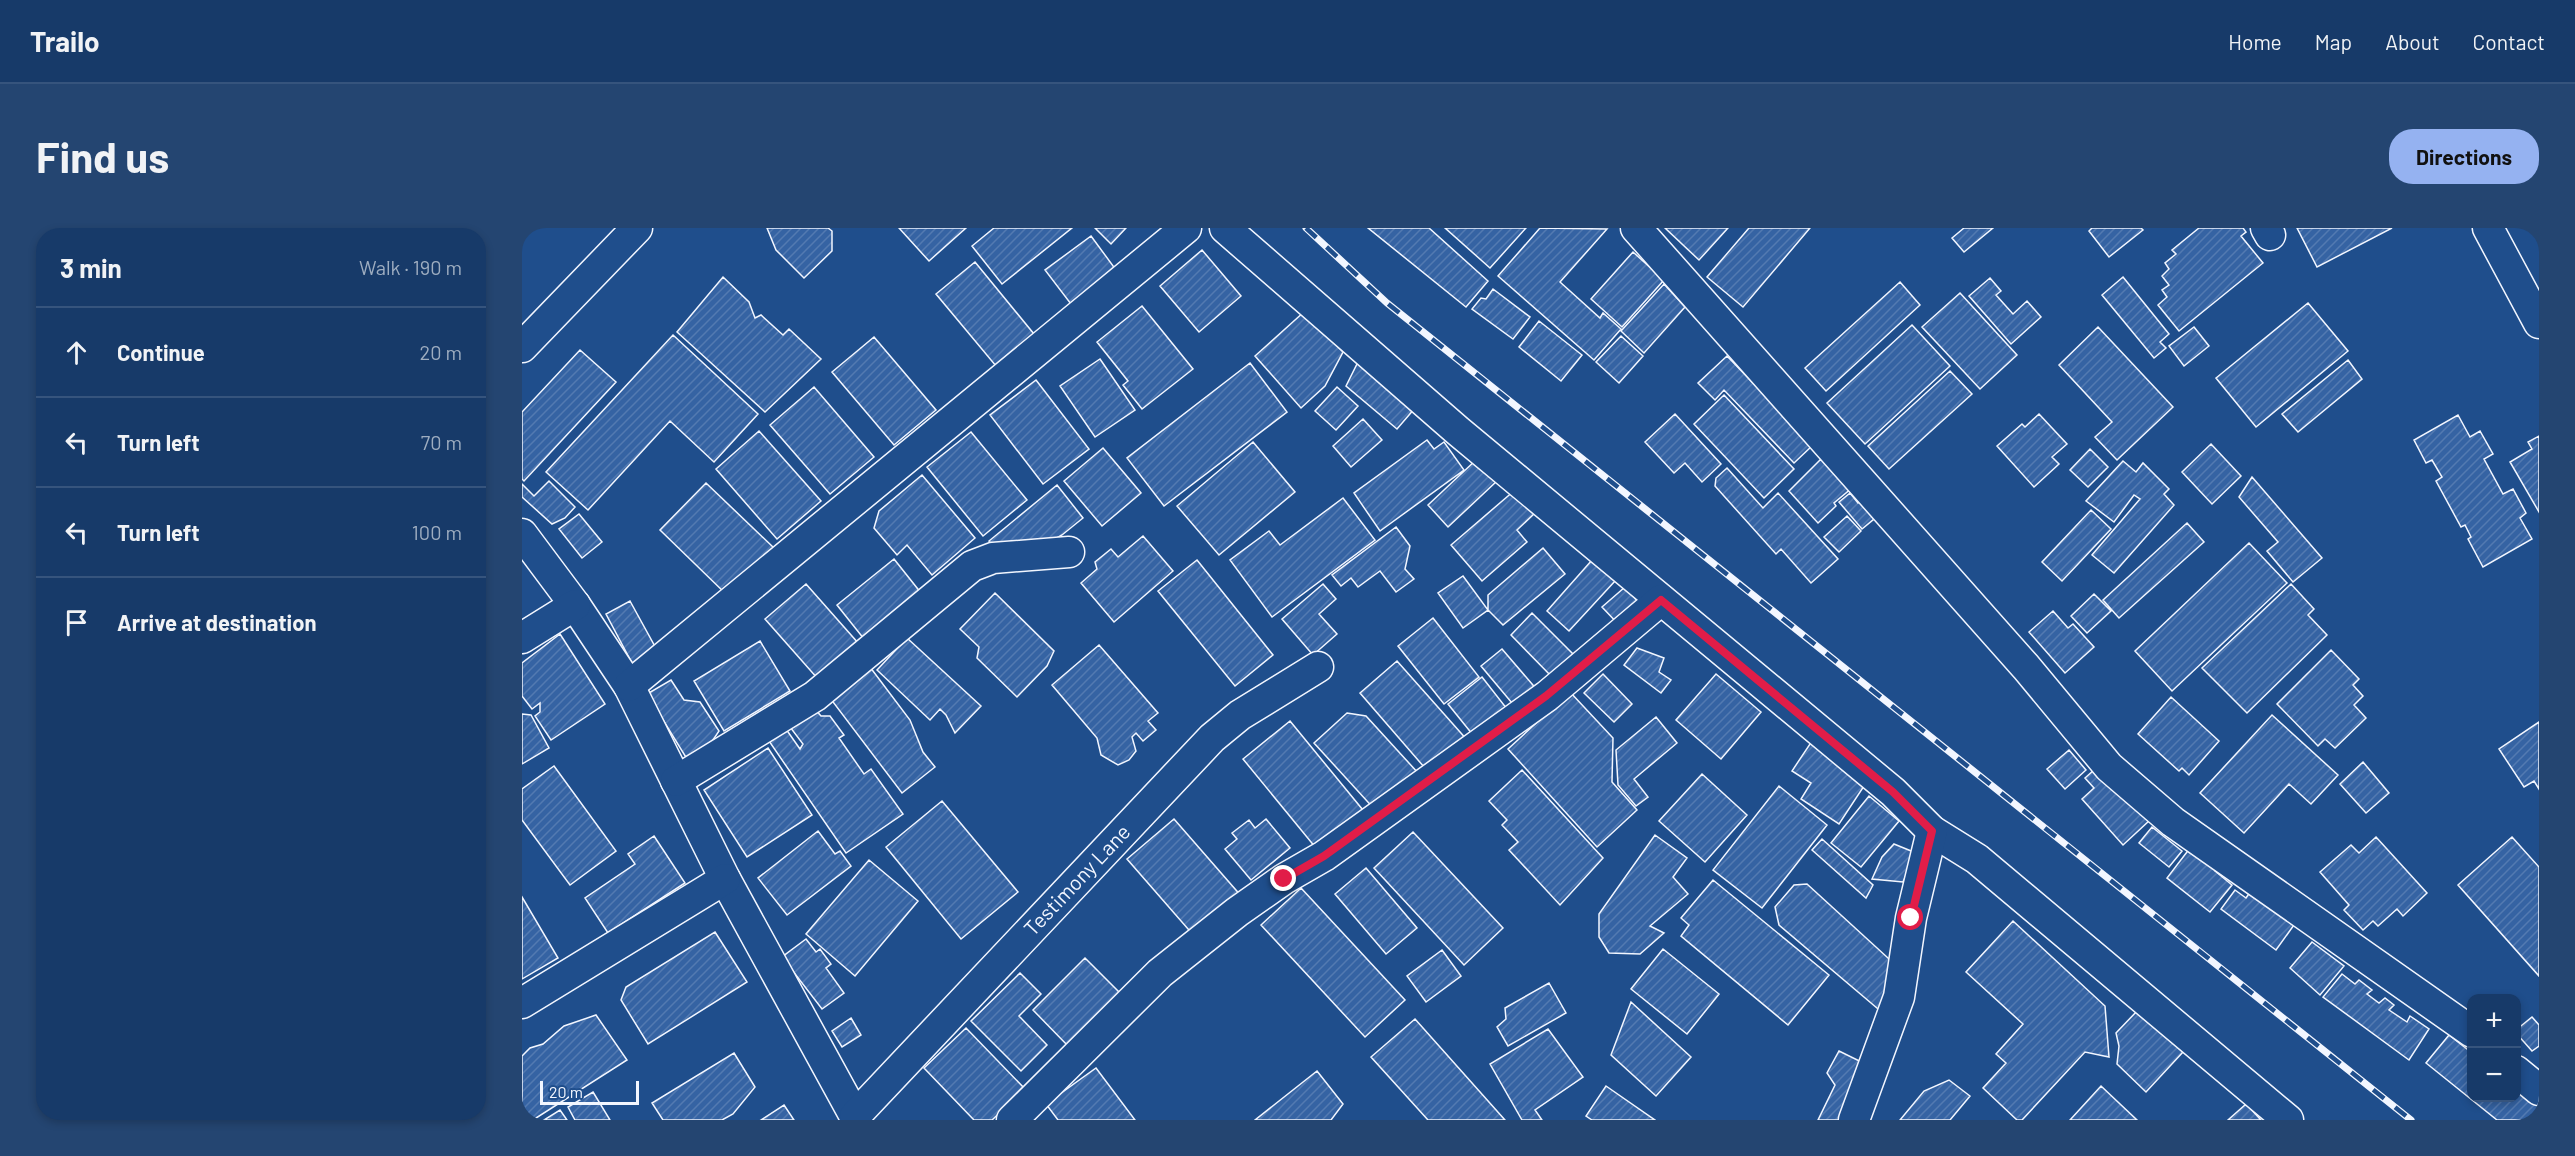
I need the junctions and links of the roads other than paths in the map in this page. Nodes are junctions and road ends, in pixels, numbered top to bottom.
1 (637, 228) edge
2 (1186, 228) edge
3 (1226, 228) edge
4 (1636, 228) edge
5 (2488, 228) edge
6 (2539, 323) edge
7 (522, 347) edge
8 (522, 534) edge
9 (1069, 552) dead end
10 (1661, 600) junction
11 (575, 604) junction
12 (522, 638) edge
13 (1318, 667) dead end
14 (629, 686) junction
15 (676, 781) junction
16 (1932, 831) junction
17 (725, 879) junction
18 (522, 1003) edge
19 (2467, 1028) edge
20 (2521, 1074) edge
21 (2539, 1090) edge
22 (856, 1118) edge
23 (1012, 1120) edge
24 (1854, 1120) edge
25 (2288, 1120) edge

1 - 7 street
2 - 14 street
3 - 10 street
4 - 19 street
5 - 6 street
8 - 11 street
9 - 15 street
10 - 16 street
10 - 23 street
11 - 12 street
11 - 14 street
13 - 22 street, Testimony Lane
14 - 15 street
15 - 17 street
16 - 24 street
16 - 25 street
17 - 18 street
17 - 22 street
20 - 21 street

